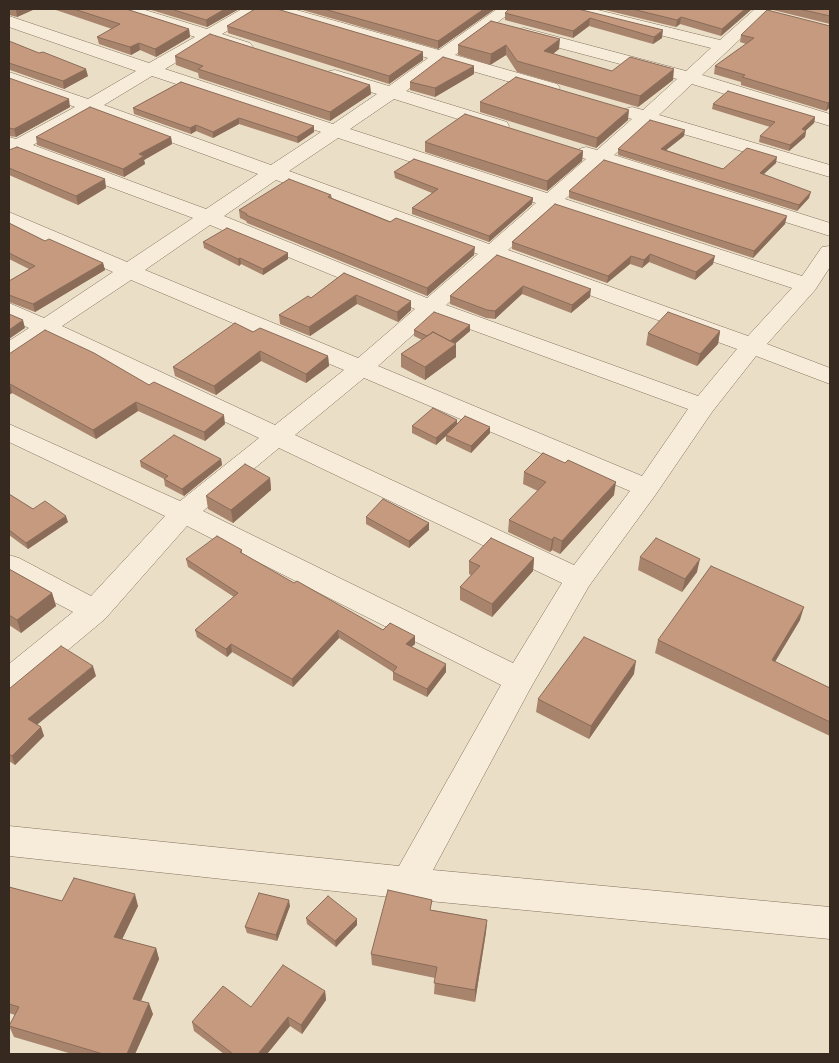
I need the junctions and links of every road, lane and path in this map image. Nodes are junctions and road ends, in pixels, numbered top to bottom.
1 (126, 9) edge
2 (253, 9) edge
3 (276, 9) edge
4 (507, 9) edge
5 (575, 9) edge
6 (764, 9) edge
7 (9, 21) edge
8 (486, 23) junction
9 (209, 35) junction
10 (723, 46) junction
11 (263, 53) edge
12 (442, 56) junction
13 (151, 70) junction
14 (318, 70) edge
15 (9, 77) edge
16 (688, 77) junction
17 (391, 93) junction
18 (572, 95) edge
19 (90, 106) junction
20 (618, 109) edge
21 (646, 117) junction
22 (830, 120) edge
23 (336, 130) junction
24 (515, 131) edge
25 (12, 146) edge
26 (572, 148) edge
27 (601, 157) junction
28 (830, 171) edge
29 (275, 172) junction
30 (550, 202) junction
31 (209, 217) junction
32 (9, 218) edge
33 (830, 230) edge
34 (493, 252) junction
35 (830, 252) edge
36 (129, 271) junction
37 (807, 285) junction
38 (430, 307) junction
39 (9, 310) edge
40 (46, 328) junction
41 (752, 346) junction
42 (9, 352) edge
43 (360, 369) junction
44 (830, 377) edge
45 (703, 406) junction
46 (9, 432) edge
47 (279, 436) junction
48 (647, 488) junction
49 (183, 513) junction
50 (9, 565) edge
51 (579, 579) junction
52 (96, 610) junction
53 (519, 680) junction
54 (9, 681) edge
55 (9, 841) edge
56 (408, 883) junction
57 (830, 923) edge

1 - 9 street
2 - 9 street
3 - 12 street
4 - 8 street
5 - 10 street
6 - 10 street
7 - 13 street
8 - 12 street
8 - 16 street
9 - 11 street
9 - 13 street
10 - 16 street
12 - 17 street
12 - 18 street
13 - 19 street
13 - 23 street
14 - 17 street
15 - 19 street
16 - 21 street
16 - 22 street
17 - 23 street
17 - 24 street
19 - 25 street
19 - 29 street
20 - 21 street
21 - 27 street
21 - 28 street
23 - 29 street
23 - 30 street
25 - 31 street
26 - 27 street
27 - 30 street
27 - 33 street
29 - 31 street
29 - 34 street
30 - 34 street
30 - 37 street
31 - 36 street
31 - 38 street
32 - 36 street
34 - 38 street
34 - 41 street
35 - 37 street
36 - 40 street
36 - 43 street
37 - 41 street
38 - 43 street
38 - 45 street
39 - 40 street
40 - 42 street
40 - 47 street
41 - 44 street
41 - 45 street
43 - 47 street
43 - 48 street
45 - 48 street
46 - 49 street
47 - 49 street
47 - 51 street
48 - 51 street
49 - 52 street
49 - 53 street
50 - 52 street
51 - 53 street
52 - 54 street
53 - 56 street
55 - 56 street
56 - 57 street

